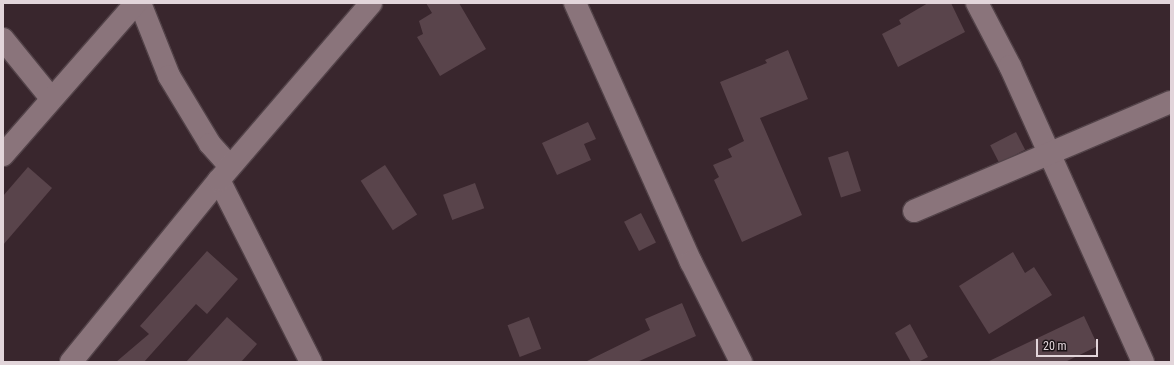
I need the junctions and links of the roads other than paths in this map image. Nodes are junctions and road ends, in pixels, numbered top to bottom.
1 (136, 3) edge
2 (140, 3) edge
3 (371, 3) edge
4 (575, 3) edge
5 (977, 3) edge
6 (3, 39) edge
7 (51, 98) junction
8 (1171, 102) edge
9 (1050, 154) junction
10 (3, 155) edge
11 (224, 173) junction
12 (914, 211) dead end
13 (71, 362) edge
14 (311, 362) edge
15 (741, 362) edge
16 (1143, 362) edge

1 - 7 street
2 - 11 street
3 - 11 street
4 - 15 street
5 - 9 street
6 - 7 street
7 - 10 street
8 - 9 street
9 - 12 street
9 - 16 street
11 - 13 street
11 - 14 street

